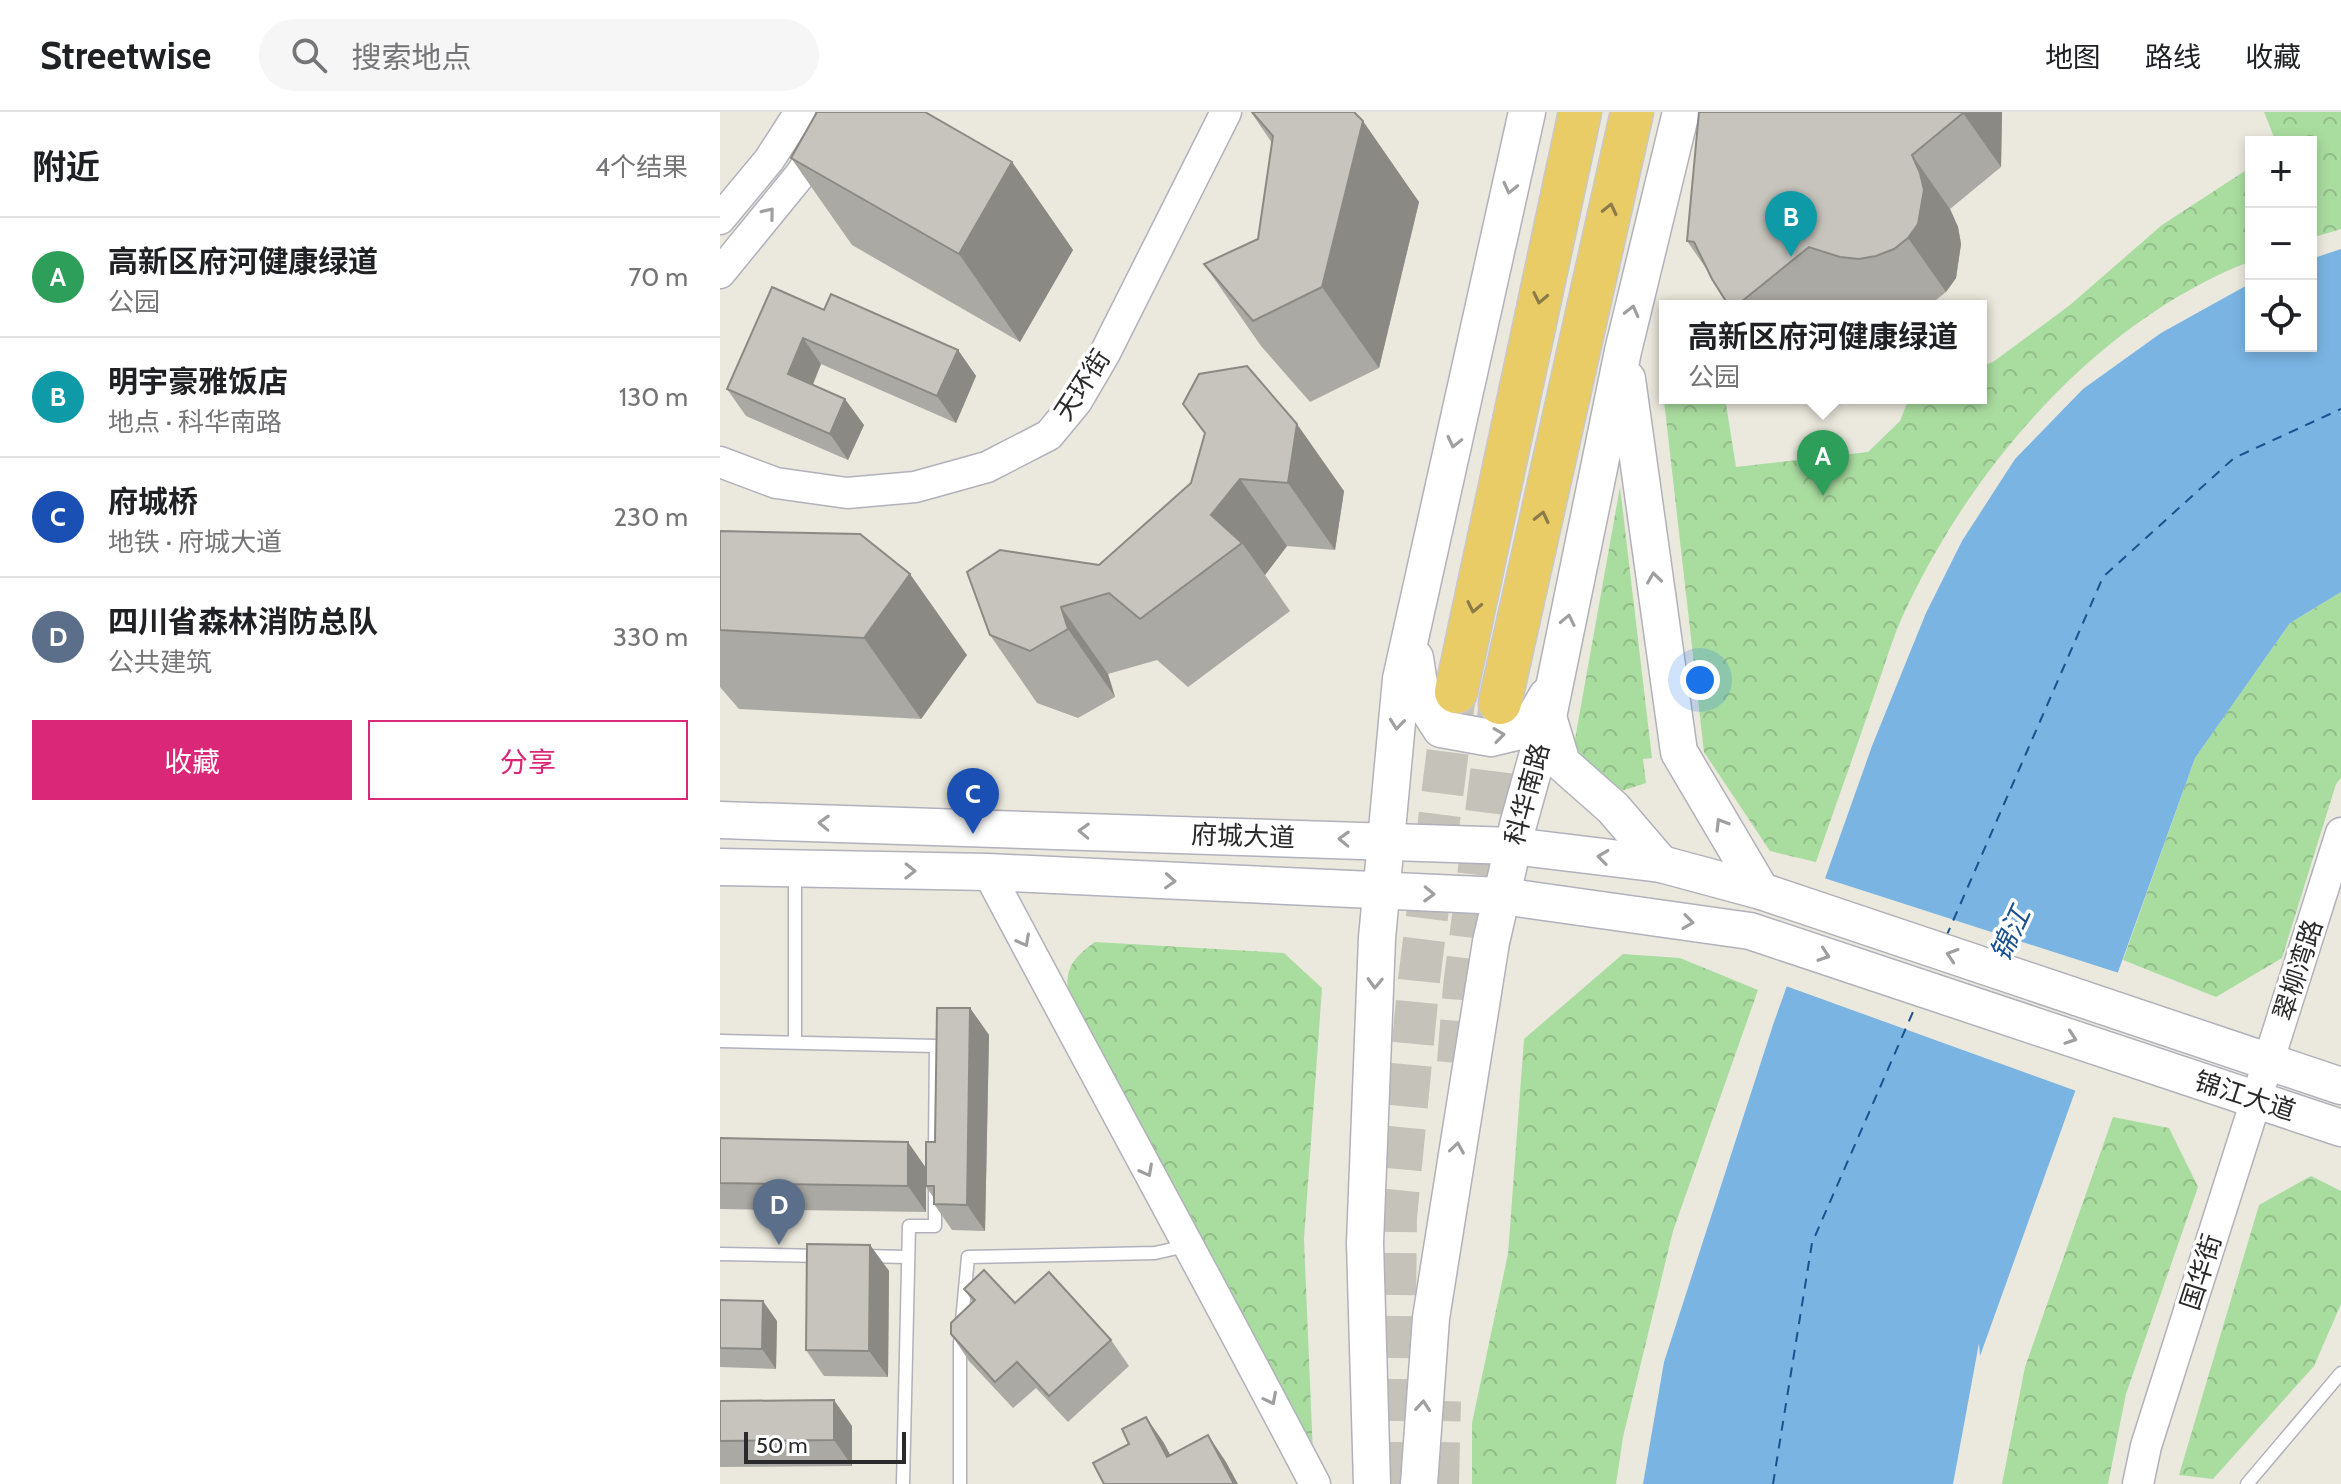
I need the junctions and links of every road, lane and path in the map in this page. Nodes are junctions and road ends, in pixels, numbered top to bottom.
1 (800, 112) edge
2 (840, 112) edge
3 (1226, 112) edge
4 (1527, 112) edge
5 (1580, 112) edge
6 (1632, 112) edge
7 (1681, 112) edge
8 (720, 219) edge
9 (720, 273) edge
10 (1623, 351) junction
11 (720, 462) edge
12 (1411, 633) junction
13 (1555, 681) junction
14 (1456, 692) tunnel mouth
15 (1500, 703) tunnel mouth
16 (1548, 717) junction
17 (720, 820) edge
18 (2341, 833) edge
19 (1386, 840) junction
20 (1513, 846) junction
21 (1661, 864) junction
22 (720, 867) edge
23 (795, 869) junction
24 (988, 872) junction
25 (1761, 891) junction
26 (1381, 892) junction
27 (1502, 896) junction
28 (1750, 931) joint
29 (720, 1041) edge
30 (795, 1042) junction
31 (2269, 1062) junction
32 (2341, 1086) edge
33 (2256, 1099) junction
34 (2341, 1128) edge
35 (935, 1166) edge
36 (935, 1181) edge
37 (1186, 1246) junction
38 (720, 1254) edge
39 (829, 1256) edge
40 (845, 1256) edge
41 (907, 1257) junction
42 (2341, 1373) edge
43 (903, 1484) edge
44 (960, 1484) edge
45 (1315, 1484) edge
46 (1372, 1484) edge
47 (1419, 1484) edge
48 (2138, 1484) edge
49 (2247, 1484) edge

1 - 8 street
9 -> 2 street
3 - 11 street, 天环街
4 -> 12 main road
5 -> 14 highway
15 -> 6 highway
10 -> 7 main road, 科华南路
13 -> 10 main road, 科华南路
25 -> 10 main road
12 -> 13 main road
12 -> 19 main road
13 - 16 main road, 科华南路
16 - 20 main road, 科华南路
16 - 21 main road
19 -> 17 main road, 府城大道
18 - 31 street, 翠柳湾路
19 - 20 main road, 府城大道
19 - 26 main road
21 -> 20 main road, 府城大道
20 - 27 main road, 科华南路
21 - 25 main road, 府城大道
22 - 23 main road, 府城大道
23 -> 24 main road, 府城大道
23 - 30 lane
24 -> 26 main road, 府城大道
24 -> 37 street
31 -> 25 main road, 锦江大道
26 -> 27 main road, 府城大道
26 -> 46 main road
27 -> 28 main road, 府城大道
47 -> 27 main road, 科华南路
28 -> 33 main road, 锦江大道
29 - 30 lane
30 - 35 lane
31 - 32 main road, 锦江大道
31 - 33 street, 国华街
33 - 34 main road, 锦江大道
33 - 48 street, 国华街
36 - 41 lane
37 - 44 lane
37 -> 45 street
38 - 39 lane
40 - 41 lane
41 - 43 lane
42 - 49 lane

